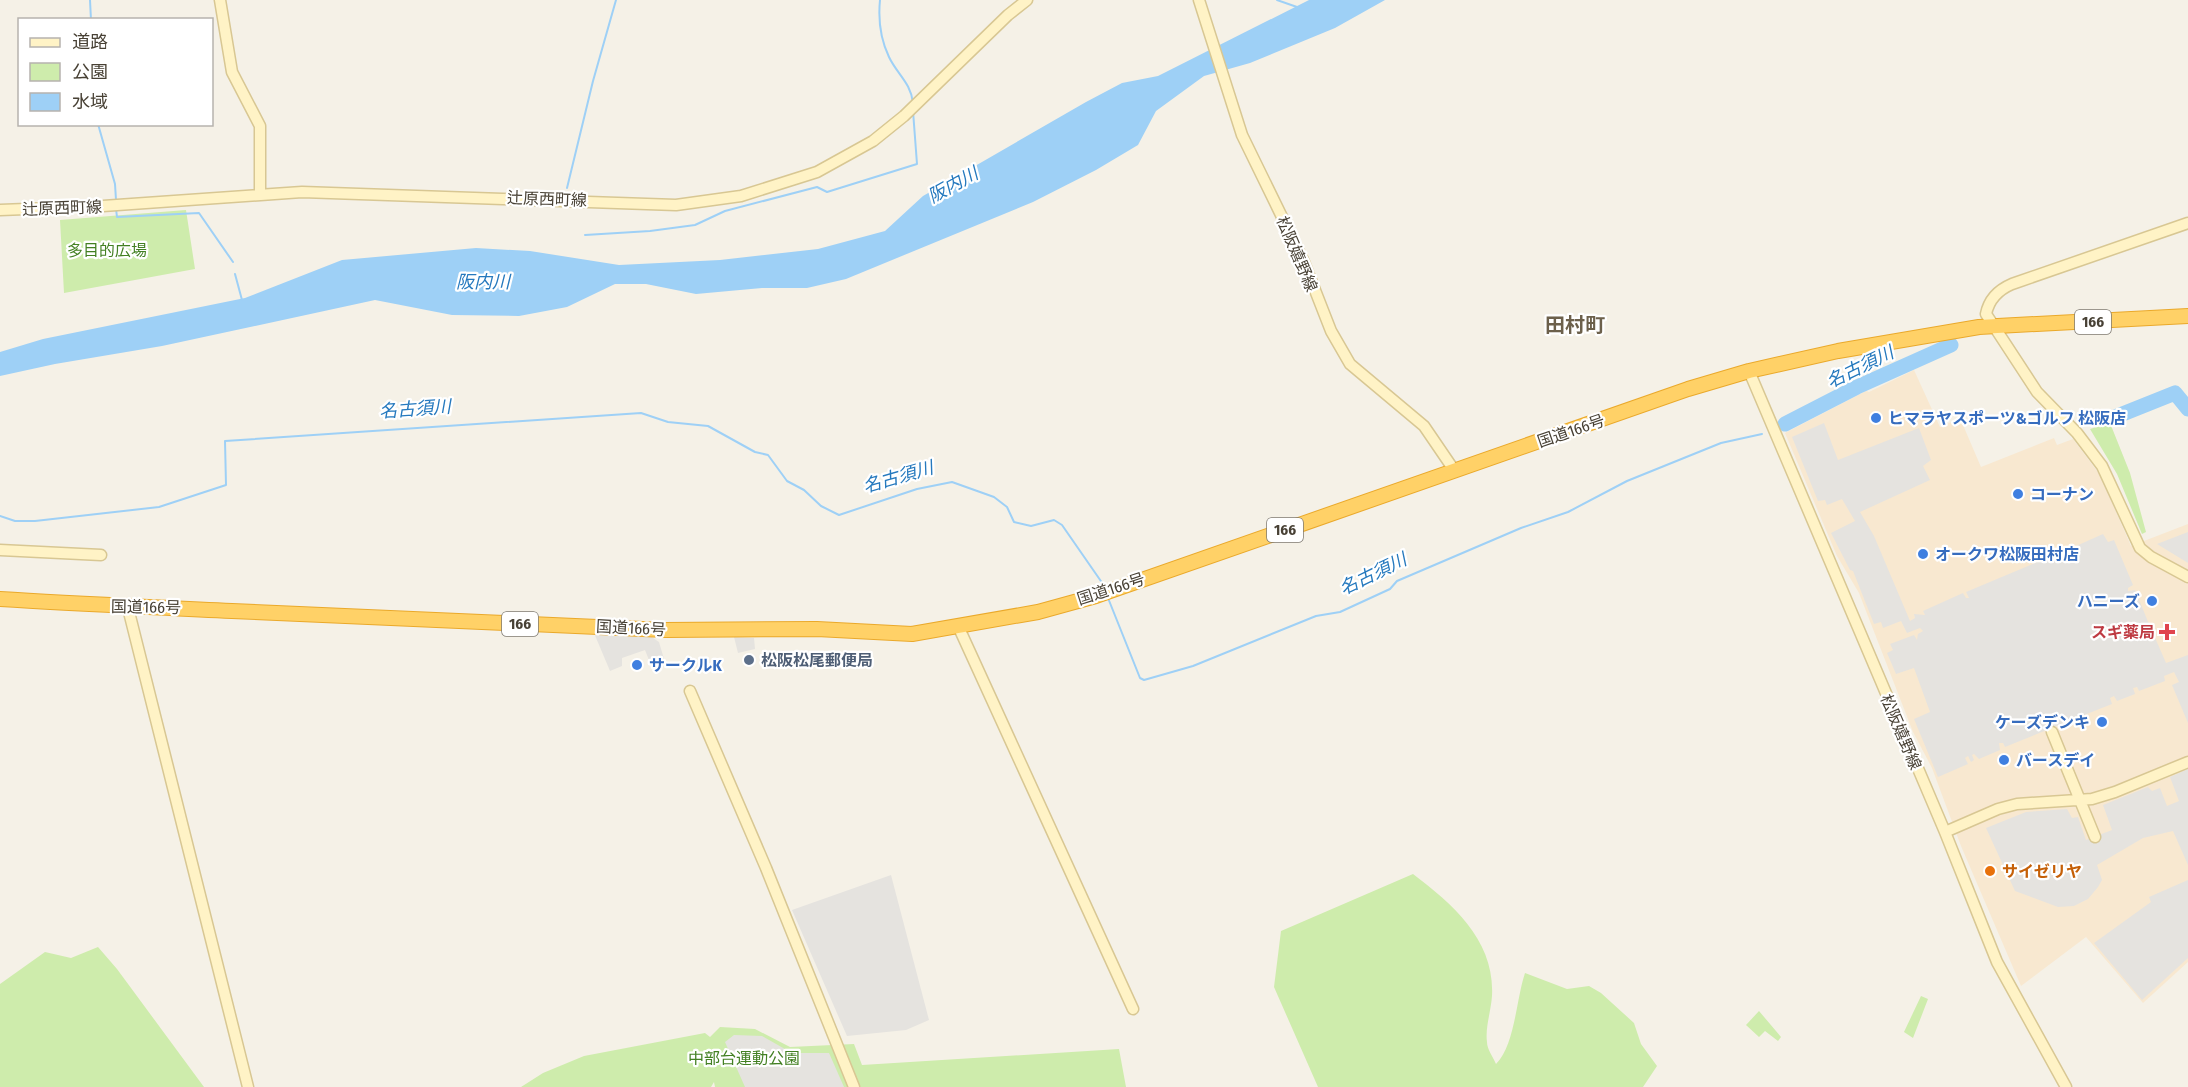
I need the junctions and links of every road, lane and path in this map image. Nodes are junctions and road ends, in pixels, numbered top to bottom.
1 (220, 0) edge
2 (1027, 0) edge
3 (1199, 0) edge
4 (260, 195) junction
5 (0, 210) edge
6 (2188, 223) edge
7 (2188, 315) edge
8 (1997, 328) junction
9 (1749, 371) junction
10 (1454, 470) junction
11 (0, 550) edge
12 (101, 555) dead end
13 (2188, 577) edge
14 (0, 599) edge
15 (128, 608) junction
16 (959, 628) junction
17 (690, 691) dead end
18 (2052, 732) dead end
19 (2188, 762) edge
20 (2080, 800) junction
21 (1945, 832) junction
22 (2095, 837) dead end
23 (1133, 1010) dead end
24 (249, 1087) edge
25 (854, 1087) edge
26 (2066, 1087) edge

1 - 4 street
2 - 4 street, 辻原西町線
3 - 10 street, 松阪嬉野線
4 - 5 street, 辻原西町線
6 - 8 street
7 - 8 highway, 国道166号 / 166
8 - 9 highway, 国道166号 / 166
8 - 13 street
9 - 10 highway, 国道166号 / 166
9 - 21 street, 松阪嬉野線
10 - 16 highway, 国道166号 / 166
11 - 12 street
14 - 15 highway, 国道166号 / 166
15 - 16 highway, 国道166号 / 166
15 - 24 street
16 - 23 street
17 - 25 street
18 - 20 street
19 - 20 street
20 - 21 street
20 - 22 street
21 - 26 street, 松阪嬉野線

